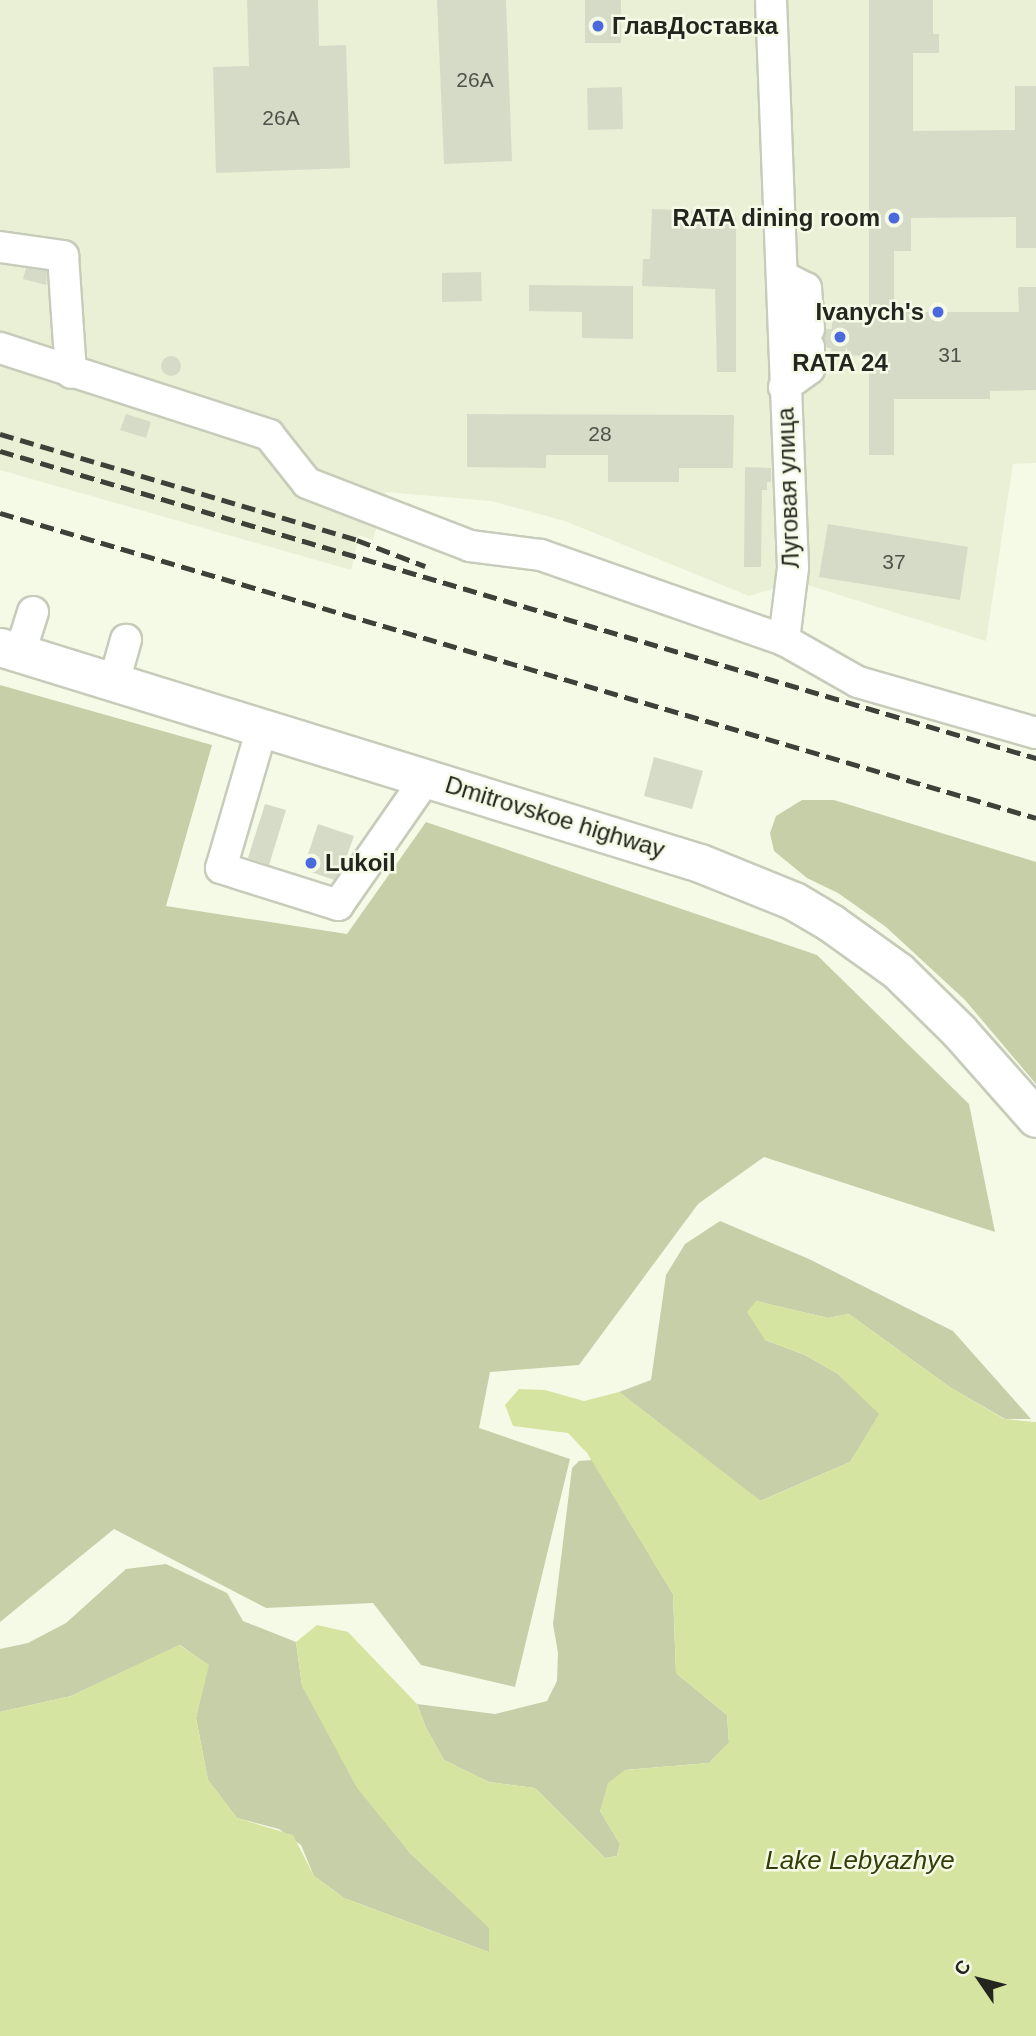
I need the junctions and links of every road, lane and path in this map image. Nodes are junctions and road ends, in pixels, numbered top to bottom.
1 (771, 0) edge
2 (0, 247) edge
3 (782, 276) junction
4 (0, 348) edge
5 (71, 373) junction
6 (784, 387) junction
7 (33, 612) dead end
8 (126, 640) dead end
9 (784, 640) junction
10 (10, 650) edge
11 (114, 682) junction
12 (262, 728) junction
13 (1036, 733) edge
14 (427, 777) junction
15 (1036, 1118) edge

1 - 3 street, Луговая улица
2 - 5 street
3 - 6 street, Луговая улица
3 - 6 street
4 - 5 street
5 - 9 street
6 - 9 street, Луговая улица
7 - 10 street
8 - 11 street
9 - 13 street
10 - 11 main road, Dmitrovskoe highway
11 - 12 main road, Dmitrovskoe highway
12 - 14 main road, Dmitrovskoe highway
12 - 14 street
14 - 15 main road, Dmitrovskoe highway

